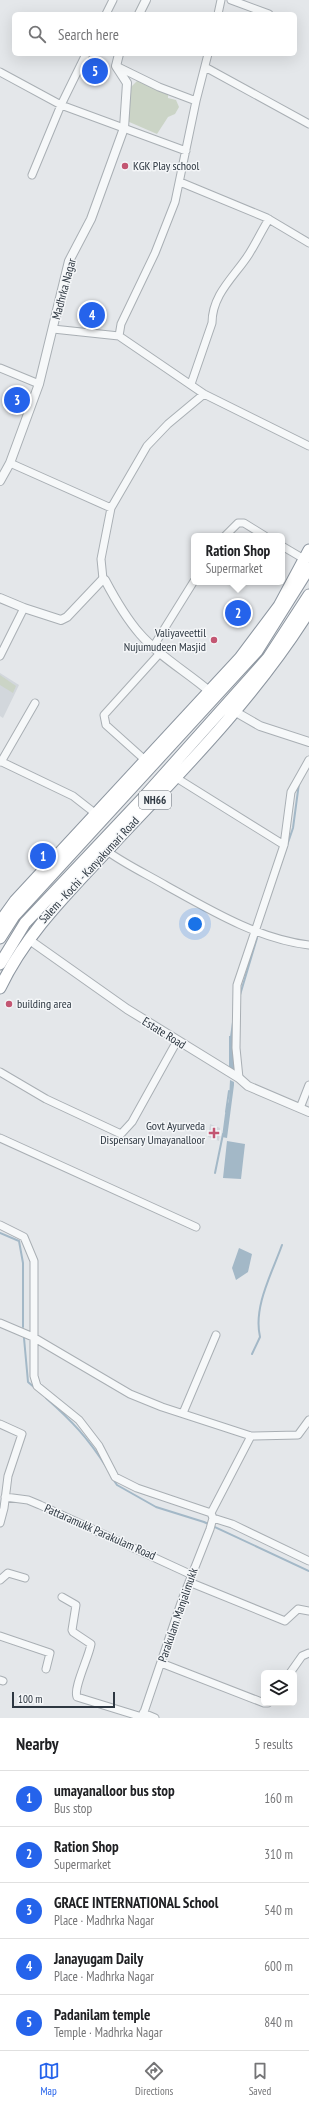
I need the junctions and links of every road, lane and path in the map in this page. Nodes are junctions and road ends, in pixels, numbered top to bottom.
1 (113, 0) edge
2 (146, 0) edge
3 (221, 0) edge
4 (231, 0) edge
5 (107, 12) edge
6 (140, 12) edge
7 (218, 12) edge
8 (264, 12) edge
9 (85, 56) edge
10 (118, 56) edge
11 (208, 56) edge
12 (116, 66) junction
13 (205, 67) junction
14 (0, 72) edge
15 (196, 100) junction
16 (61, 105) junction
17 (309, 124) edge
18 (124, 128) junction
19 (186, 151) junction
20 (32, 175) dead end
21 (180, 182) junction
22 (269, 219) junction
23 (309, 243) edge
24 (53, 329) junction
25 (119, 336) junction
26 (0, 368) edge
27 (39, 384) junction
28 (191, 384) junction
29 (204, 394) junction
30 (309, 446) edge
31 (10, 463) junction
32 (3, 470) edge
33 (0, 480) edge
34 (111, 508) junction
35 (228, 533) edge
36 (260, 533) edge
37 (285, 548) edge
38 (307, 559) edge
39 (103, 579) junction
40 (192, 585) edge
41 (309, 595) edge
42 (0, 598) edge
43 (24, 608) junction
44 (309, 611) edge
45 (153, 647) junction
46 (160, 653) junction
47 (0, 656) edge
48 (209, 691) junction
49 (35, 703) dead end
50 (234, 711) junction
51 (309, 742) edge
52 (145, 760) junction
53 (309, 760) edge
54 (0, 762) edge
55 (175, 777) junction
56 (96, 814) junction
57 (284, 845) junction
58 (107, 851) junction
59 (0, 922) edge
60 (256, 930) junction
61 (0, 938) edge
62 (28, 939) junction
63 (309, 945) edge
64 (0, 964) edge
65 (0, 988) edge
66 (177, 1041) junction
67 (0, 1072) edge
68 (239, 1078) junction
69 (309, 1085) edge
70 (300, 1108) junction
71 (309, 1112) edge
72 (0, 1138) edge
73 (0, 1225) edge
74 (196, 1227) dead end
75 (0, 1323) edge
76 (216, 1336) dead end
77 (33, 1337) junction
78 (183, 1413) junction
79 (309, 1420) edge
80 (0, 1424) edge
81 (251, 1436) junction
82 (5, 1497) junction
83 (212, 1517) junction
84 (0, 1523) edge
85 (309, 1561) edge
86 (192, 1575) junction
87 (25, 1578) dead end
88 (0, 1580) edge
89 (189, 1582) junction
90 (62, 1597) dead end
91 (309, 1611) edge
92 (0, 1636) edge
93 (309, 1653) edge
94 (161, 1663) junction
95 (46, 1669) dead end
96 (292, 1670) edge
97 (261, 1702) edge
98 (143, 1716) edge
99 (155, 1718) edge

1 - 5 street
2 - 6 street
3 - 7 street
4 - 8 street
9 - 16 street
10 - 12 street
11 - 13 street
12 - 15 street
12 - 18 street, Madhrka Nagar
13 - 15 street
13 - 17 street
14 - 16 street
15 - 19 street
16 - 18 street
16 - 20 street
18 - 19 street
18 - 24 street, Madhrka Nagar
19 - 21 street
21 - 22 street
21 - 25 street
22 - 23 street
22 - 28 street
24 - 25 street
24 - 27 street, Madhrka Nagar
25 - 28 street
26 - 27 street
27 - 31 street, Madhrka Nagar
28 - 29 street
29 - 30 street
29 - 34 street
31 - 32 street, Madhrka Nagar
31 - 34 street
32 - 33 street, Madhrka Nagar
34 - 39 street
35 - 36 street
37 - 38 street
38 - 48 highway, NH66
38 - 61 highway
39 - 43 street
39 - 45 street
40 - 45 street
41 - 64 highway
42 - 43 street
43 - 47 street
44 - 50 highway, Salem - Kochi - Kanyakumari Road / NH66
45 - 46 street
46 - 48 street
46 - 52 street
48 - 52 highway, NH66
49 - 54 street
50 - 51 street
50 - 55 highway, Salem - Kochi - Kanyakumari Road / NH66
52 - 56 highway, NH66
53 - 57 street
54 - 56 street
55 - 57 street
55 - 58 highway, Salem - Kochi - Kanyakumari Road / NH66
56 - 59 highway, NH66
57 - 60 street
58 - 60 street
58 - 62 highway, Salem - Kochi - Kanyakumari Road / NH66
60 - 63 street
60 - 68 street
62 - 65 highway, Salem - Kochi - Kanyakumari Road / NH66
62 - 66 street, Estate Road
66 - 67 street
66 - 68 street, Estate Road
68 - 70 street, Estate Road
69 - 70 street
70 - 71 street, Estate Road
72 - 74 street
73 - 77 street
75 - 77 street
76 - 78 street
77 - 78 street
77 - 83 street
78 - 81 street
79 - 81 street
80 - 82 street
81 - 83 street, Parakulam Manjalimukk
82 - 84 street
82 - 86 street, Pattaramukk Parakulam Road
83 - 85 street
83 - 86 street, Parakulam Manjalimukk
86 - 89 street, Parakulam Manjalimukk
87 - 88 street
89 - 91 street
89 - 94 street, Parakulam Manjalimukk
90 - 98 street
92 - 95 street
93 - 96 street
94 - 97 street
94 - 98 street, Parakulam Manjalimukk
98 - 99 street

